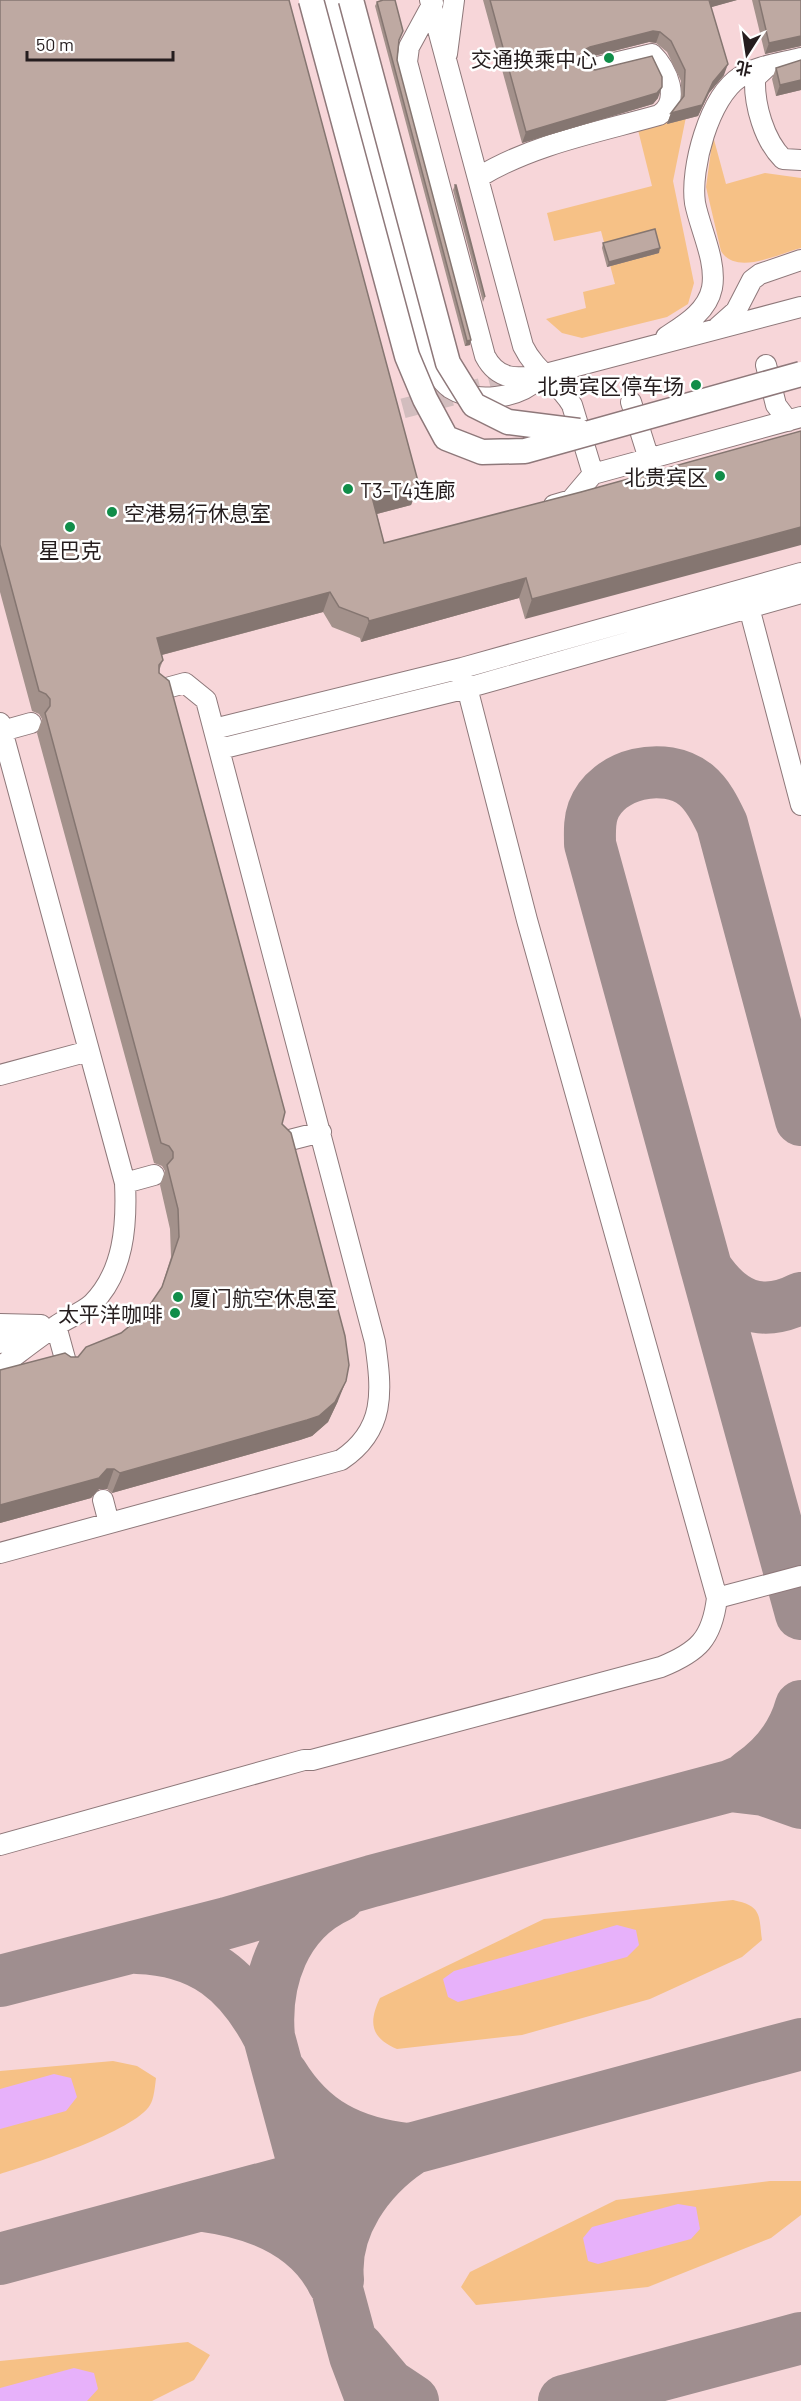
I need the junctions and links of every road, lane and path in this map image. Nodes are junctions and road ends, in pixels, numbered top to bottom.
1 (311, 0) edge
2 (330, 0) edge
3 (351, 0) edge
4 (454, 0) edge
5 (431, 3) edge
6 (801, 58) edge
7 (446, 63) junction
8 (767, 67) junction
9 (589, 69) edge
10 (801, 160) edge
11 (479, 177) junction
12 (801, 260) edge
13 (801, 307) edge
14 (716, 329) junction
15 (654, 346) junction
16 (766, 364) dead end
17 (801, 374) edge
18 (542, 375) junction
19 (631, 402) dead end
20 (794, 419) edge
21 (592, 432) junction
22 (649, 459) junction
23 (593, 474) junction
24 (537, 509) edge
25 (801, 573) edge
26 (801, 593) edge
27 (746, 598) junction
28 (462, 668) junction
29 (467, 688) junction
30 (163, 689) edge
31 (31, 723) dead end
32 (1, 727) edge
33 (214, 729) junction
34 (220, 749) junction
35 (801, 805) edge
36 (89, 1051) junction
37 (0, 1075) edge
38 (321, 1132) junction
39 (286, 1141) edge
40 (154, 1175) dead end
41 (125, 1183) junction
42 (0, 1324) edge
43 (56, 1326) junction
44 (0, 1343) edge
45 (67, 1366) edge
46 (0, 1367) edge
47 (103, 1500) dead end
48 (109, 1523) junction
49 (0, 1553) edge
50 (801, 1576) edge
51 (717, 1598) junction
52 (0, 1845) edge

1 - 21 main road, bridge
2 - 18 lane
3 - 21 main road, bridge
4 - 7 lane
5 - 7 lane
5 - 18 lane
6 - 8 lane
7 - 11 lane
8 - 10 lane
8 - 15 lane
9 - 11 lane
11 - 18 lane
12 - 14 lane
13 - 14 lane
14 - 15 lane
15 - 18 lane
16 - 20 lane
17 - 21 main road, bridge
18 - 23 lane
19 - 22 lane
20 - 22 lane
22 - 23 lane
23 - 24 lane
25 - 27 lane
26 - 27 lane
27 - 28 lane
27 - 29 lane
27 - 35 lane
28 - 29 lane
28 - 33 lane
29 - 34 lane
29 - 51 lane
30 - 33 lane
31 - 32 lane
32 - 36 lane
33 - 34 lane
34 - 38 lane
36 - 37 lane
36 - 41 lane
38 - 39 lane
38 - 48 lane
40 - 41 lane
41 - 43 lane
42 - 43 lane
43 - 44 lane
43 - 45 lane
43 - 46 lane
47 - 48 lane
48 - 49 lane
50 - 51 lane
51 - 52 lane

